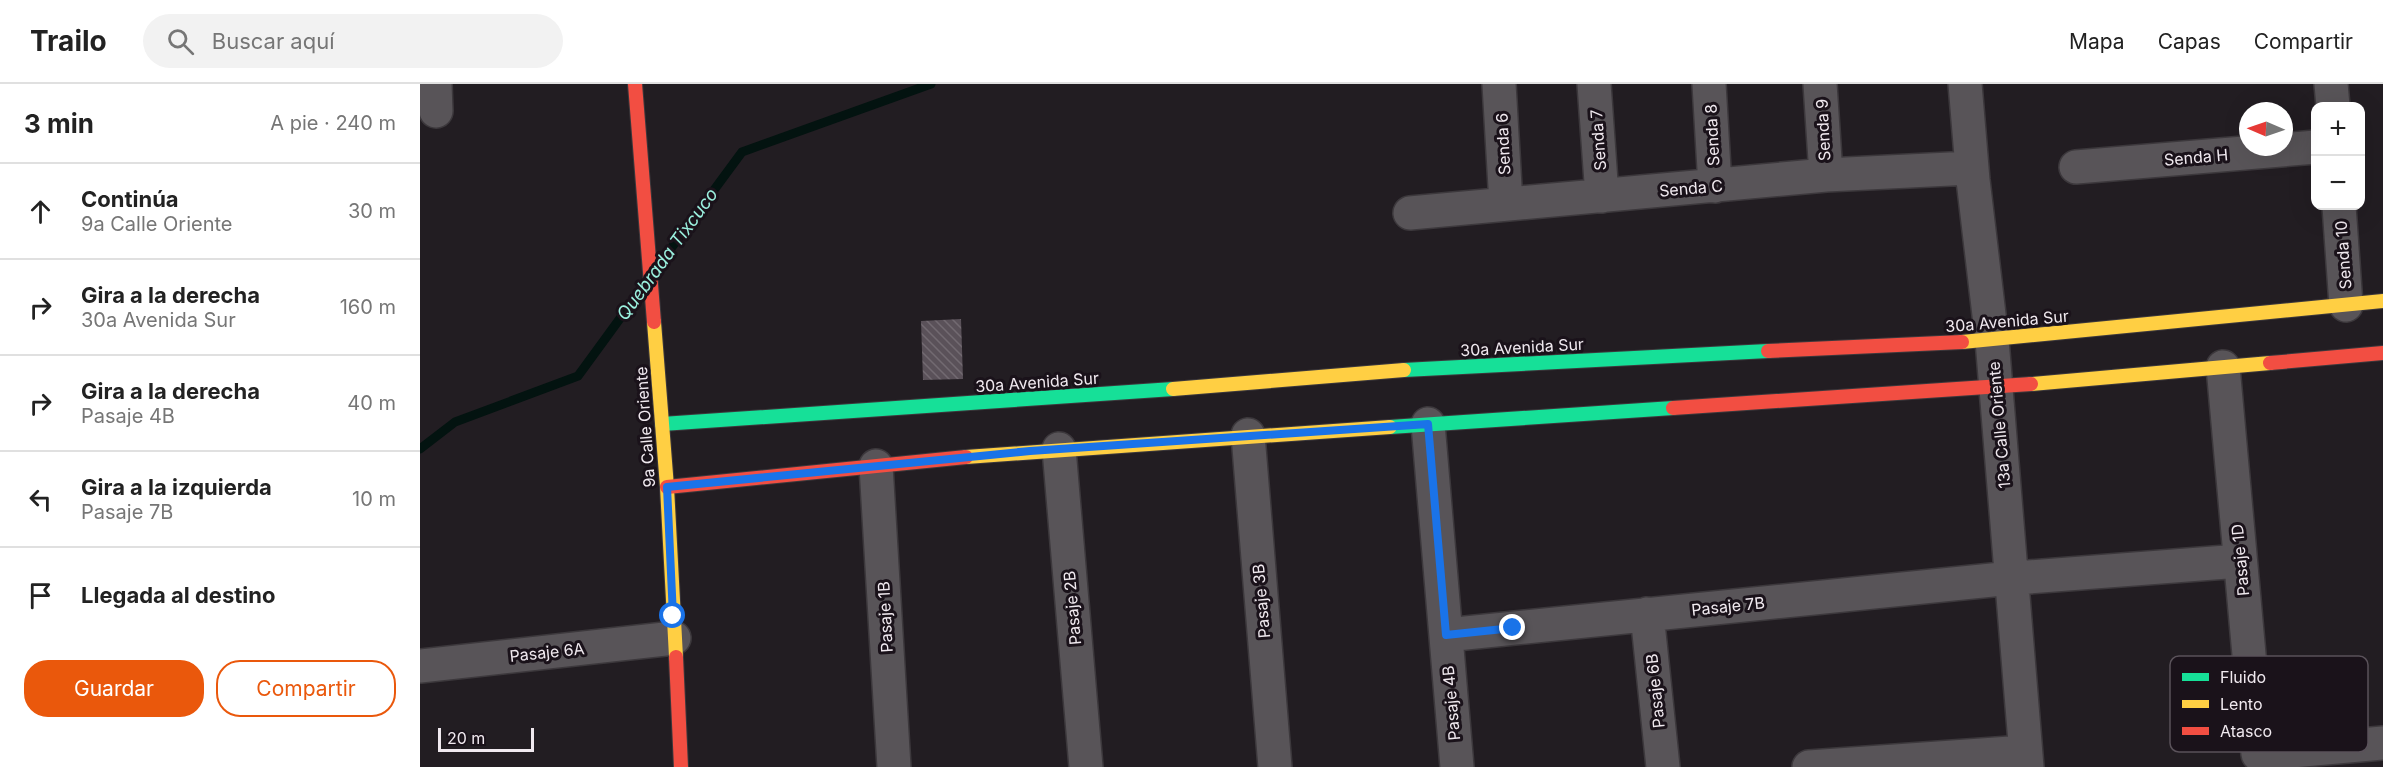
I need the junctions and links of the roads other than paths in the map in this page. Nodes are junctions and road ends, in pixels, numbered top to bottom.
1 (635, 84) edge
2 (1499, 84) edge
3 (1594, 84) edge
4 (1709, 84) edge
5 (1820, 84) edge
6 (1965, 84) edge
7 (2331, 84) edge
8 (2333, 102) edge
9 (2311, 147) edge
10 (2076, 167) dead end
11 (1971, 168) junction
12 (1826, 175) junction
13 (1715, 186) junction
14 (1602, 196) junction
15 (1506, 204) junction
16 (2339, 210) edge
17 (1410, 213) dead end
18 (2383, 301) edge
19 (2346, 305) junction
20 (1992, 340) junction
21 (2383, 353) edge
22 (2223, 367) junction
23 (1996, 387) junction
24 (663, 424) junction
25 (1428, 424) junction
26 (1248, 435) junction
27 (1059, 449) junction
28 (876, 466) junction
29 (667, 487) junction
30 (2240, 561) junction
31 (2011, 578) junction
32 (1647, 614) junction
33 (1446, 635) junction
34 (674, 638) junction
35 (2249, 656) edge
36 (420, 666) edge
37 (2383, 743) edge
38 (2368, 744) edge
39 (2258, 752) edge
40 (2281, 752) edge
41 (2026, 759) edge
42 (681, 767) edge
43 (894, 767) edge
44 (1086, 767) edge
45 (1275, 767) edge
46 (1457, 767) edge
47 (1663, 767) edge
48 (1809, 767) edge

1 - 24 street, 9a Calle Oriente
2 - 15 street, Senda 6
3 - 14 street, Senda 7
4 - 13 street, Senda 8
5 - 12 street, Senda 9
6 - 11 street, 13a Calle Oriente
7 - 8 street
9 - 10 street, Senda H
11 - 12 street, Senda C
11 - 20 street, 13a Calle Oriente
12 - 13 street, Senda C
13 - 14 street, Senda C
14 - 15 street, Senda C
15 - 17 street, Senda C
16 - 19 street, Senda 10
18 - 19 street, 30a Avenida Sur
19 - 20 street, 30a Avenida Sur
20 - 23 street, 13a Calle Oriente
20 - 24 street, 30a Avenida Sur
21 - 22 street
22 - 23 street
22 - 30 street, Pasaje 1D
23 - 25 street
23 - 31 street, 13a Calle Oriente
24 - 29 street, 9a Calle Oriente
25 - 26 street
25 - 33 street, Pasaje 4B
26 - 27 street
26 - 45 street, Pasaje 3B
27 - 28 street
27 - 44 street, Pasaje 2B
28 - 29 street
28 - 43 street, Pasaje 1B
29 - 34 street, 9a Calle Oriente
30 - 31 street, Pasaje 7B
30 - 35 street, Pasaje 1D
31 - 32 street, Pasaje 7B
31 - 41 street, 13a Calle Oriente
32 - 33 street, Pasaje 7B
32 - 47 street, Pasaje 6B
33 - 46 street, Pasaje 4B
34 - 36 street, Pasaje 6A
34 - 42 street, 9a Calle Oriente
37 - 38 street, Pasaje 1D
39 - 40 street, Pasaje 1D
41 - 48 street

